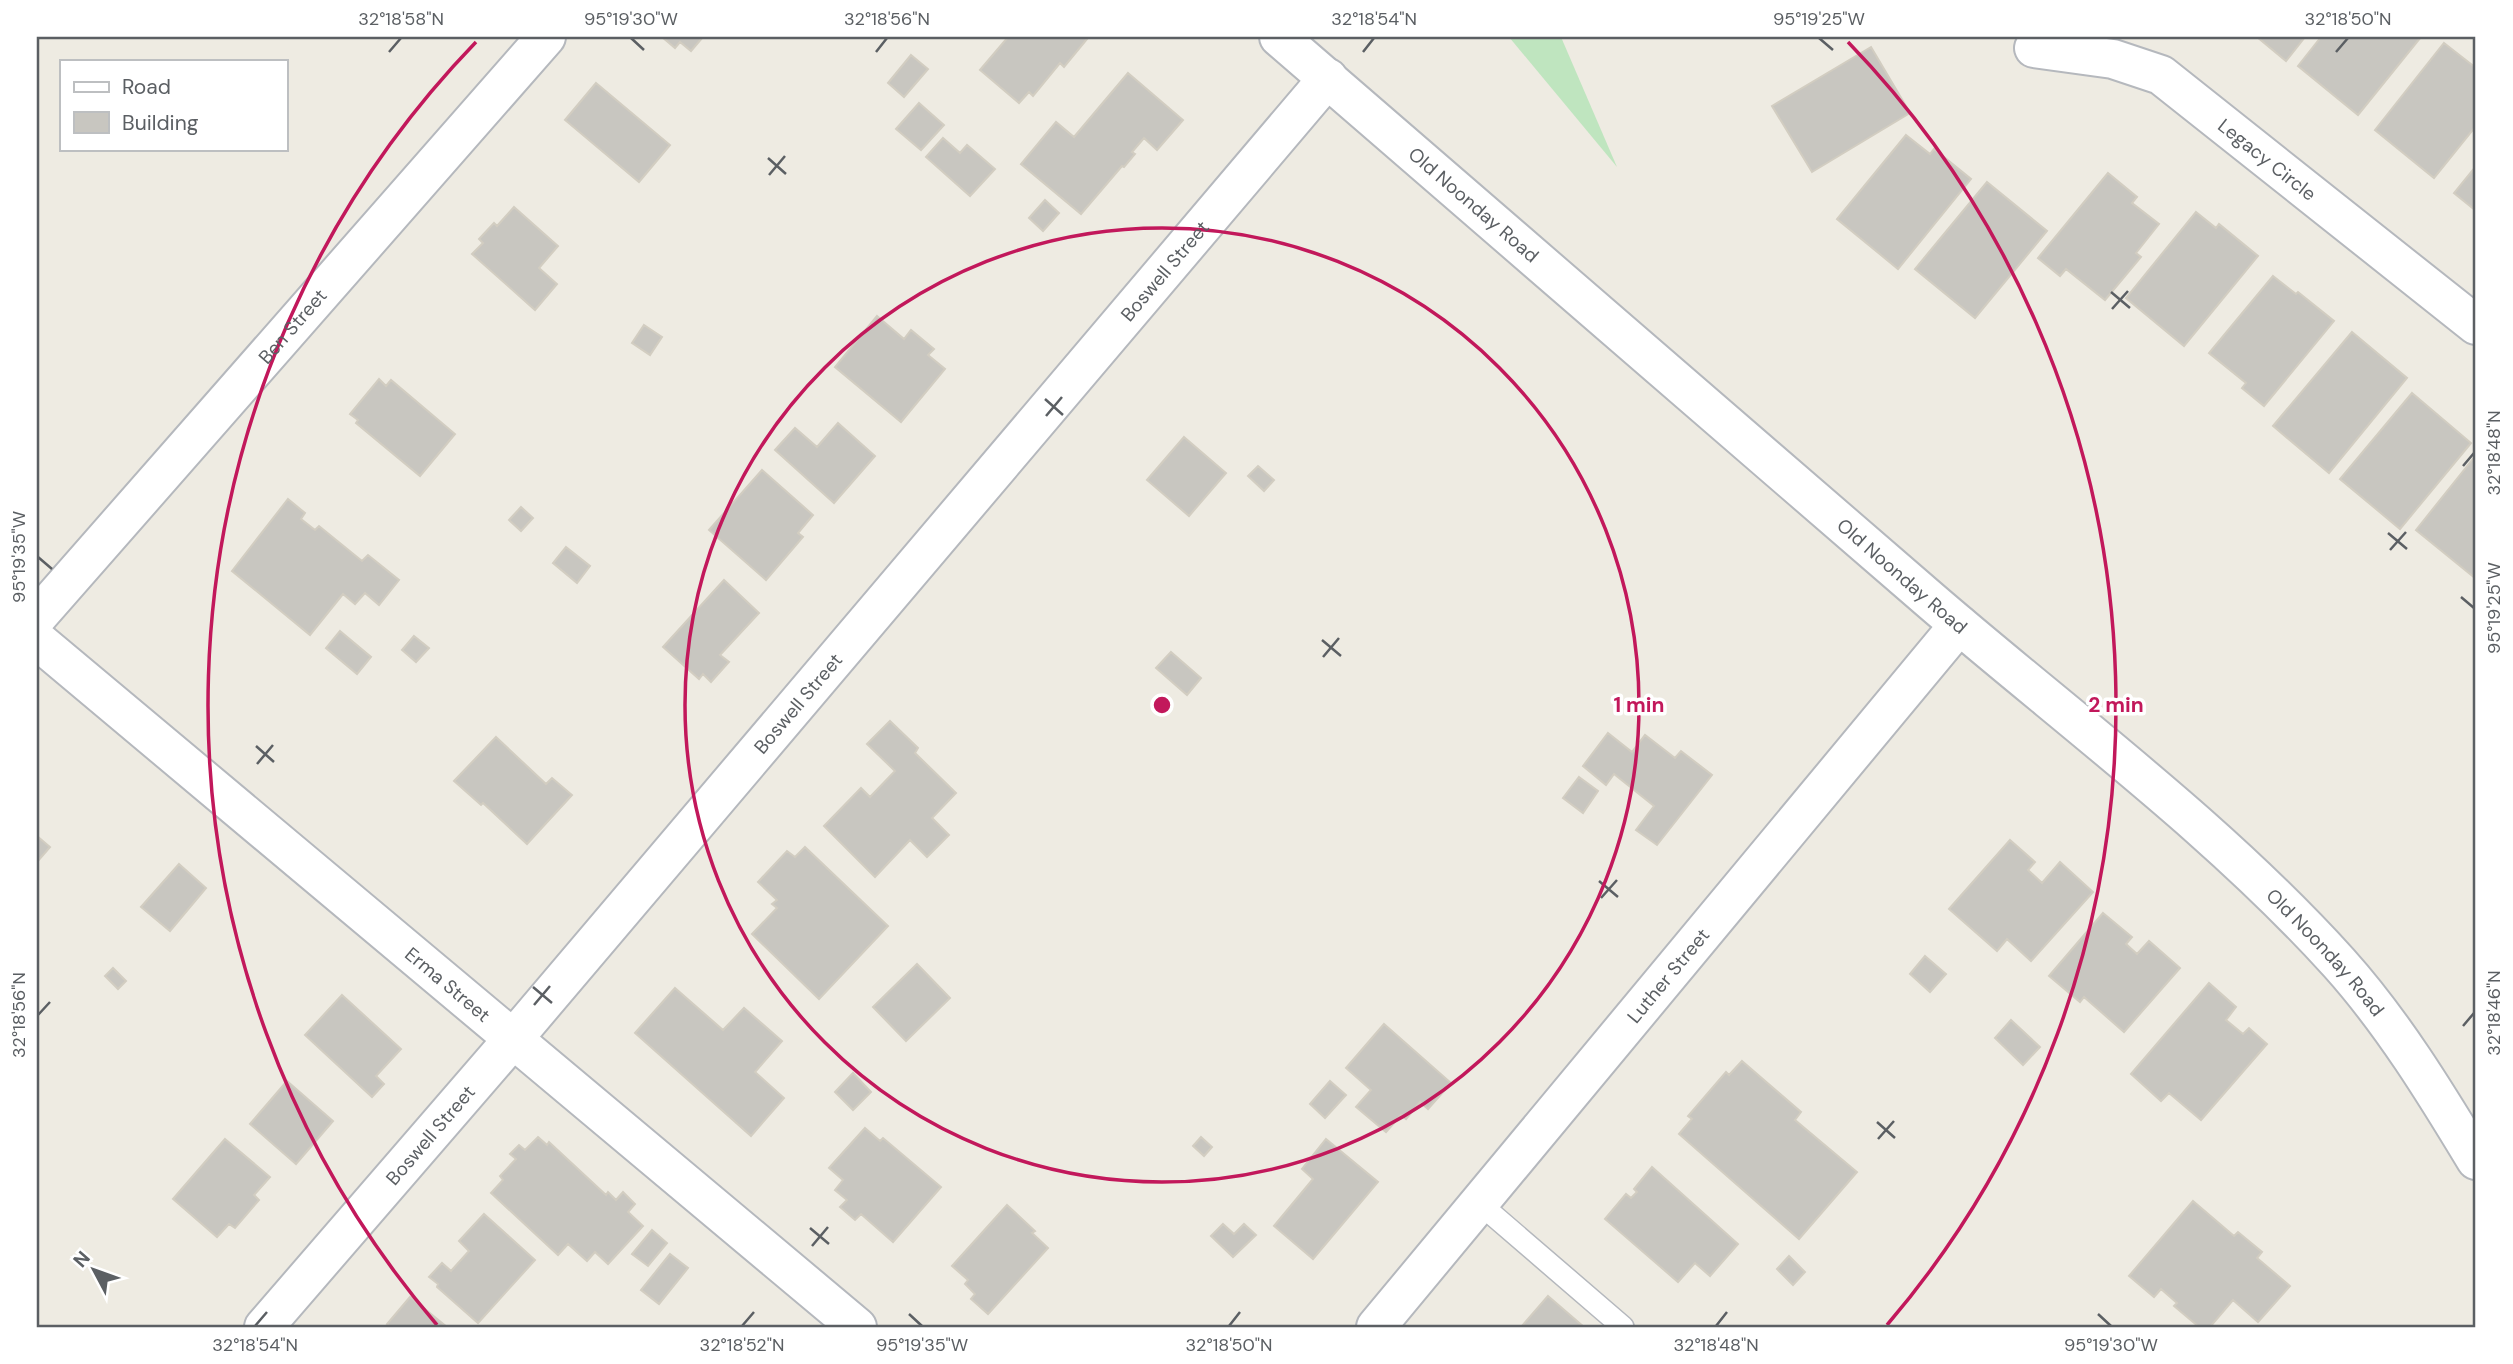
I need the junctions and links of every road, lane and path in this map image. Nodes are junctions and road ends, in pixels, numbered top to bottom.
1 (546, 37) edge
2 (1279, 37) edge
3 (2034, 48) dead end
4 (1328, 78) junction
5 (2476, 325) edge
6 (37, 617) edge
7 (1959, 625) junction
8 (37, 640) edge
9 (513, 1039) junction
10 (2476, 1160) edge
11 (1479, 1203) junction
12 (264, 1327) edge
13 (858, 1327) edge
14 (1376, 1327) edge
15 (1623, 1327) edge

1 - 6 street, Ben Street
2 - 4 street, Old Noonday Road
3 - 5 street, Legacy Circle
4 - 7 street, Old Noonday Road
4 - 9 street, Boswell Street
7 - 10 street, Old Noonday Road
7 - 11 street, Luther Street
8 - 9 street, Erma Street
9 - 12 street, Boswell Street
9 - 13 street, Erma Street
11 - 14 street, Luther Street
11 - 15 lane

